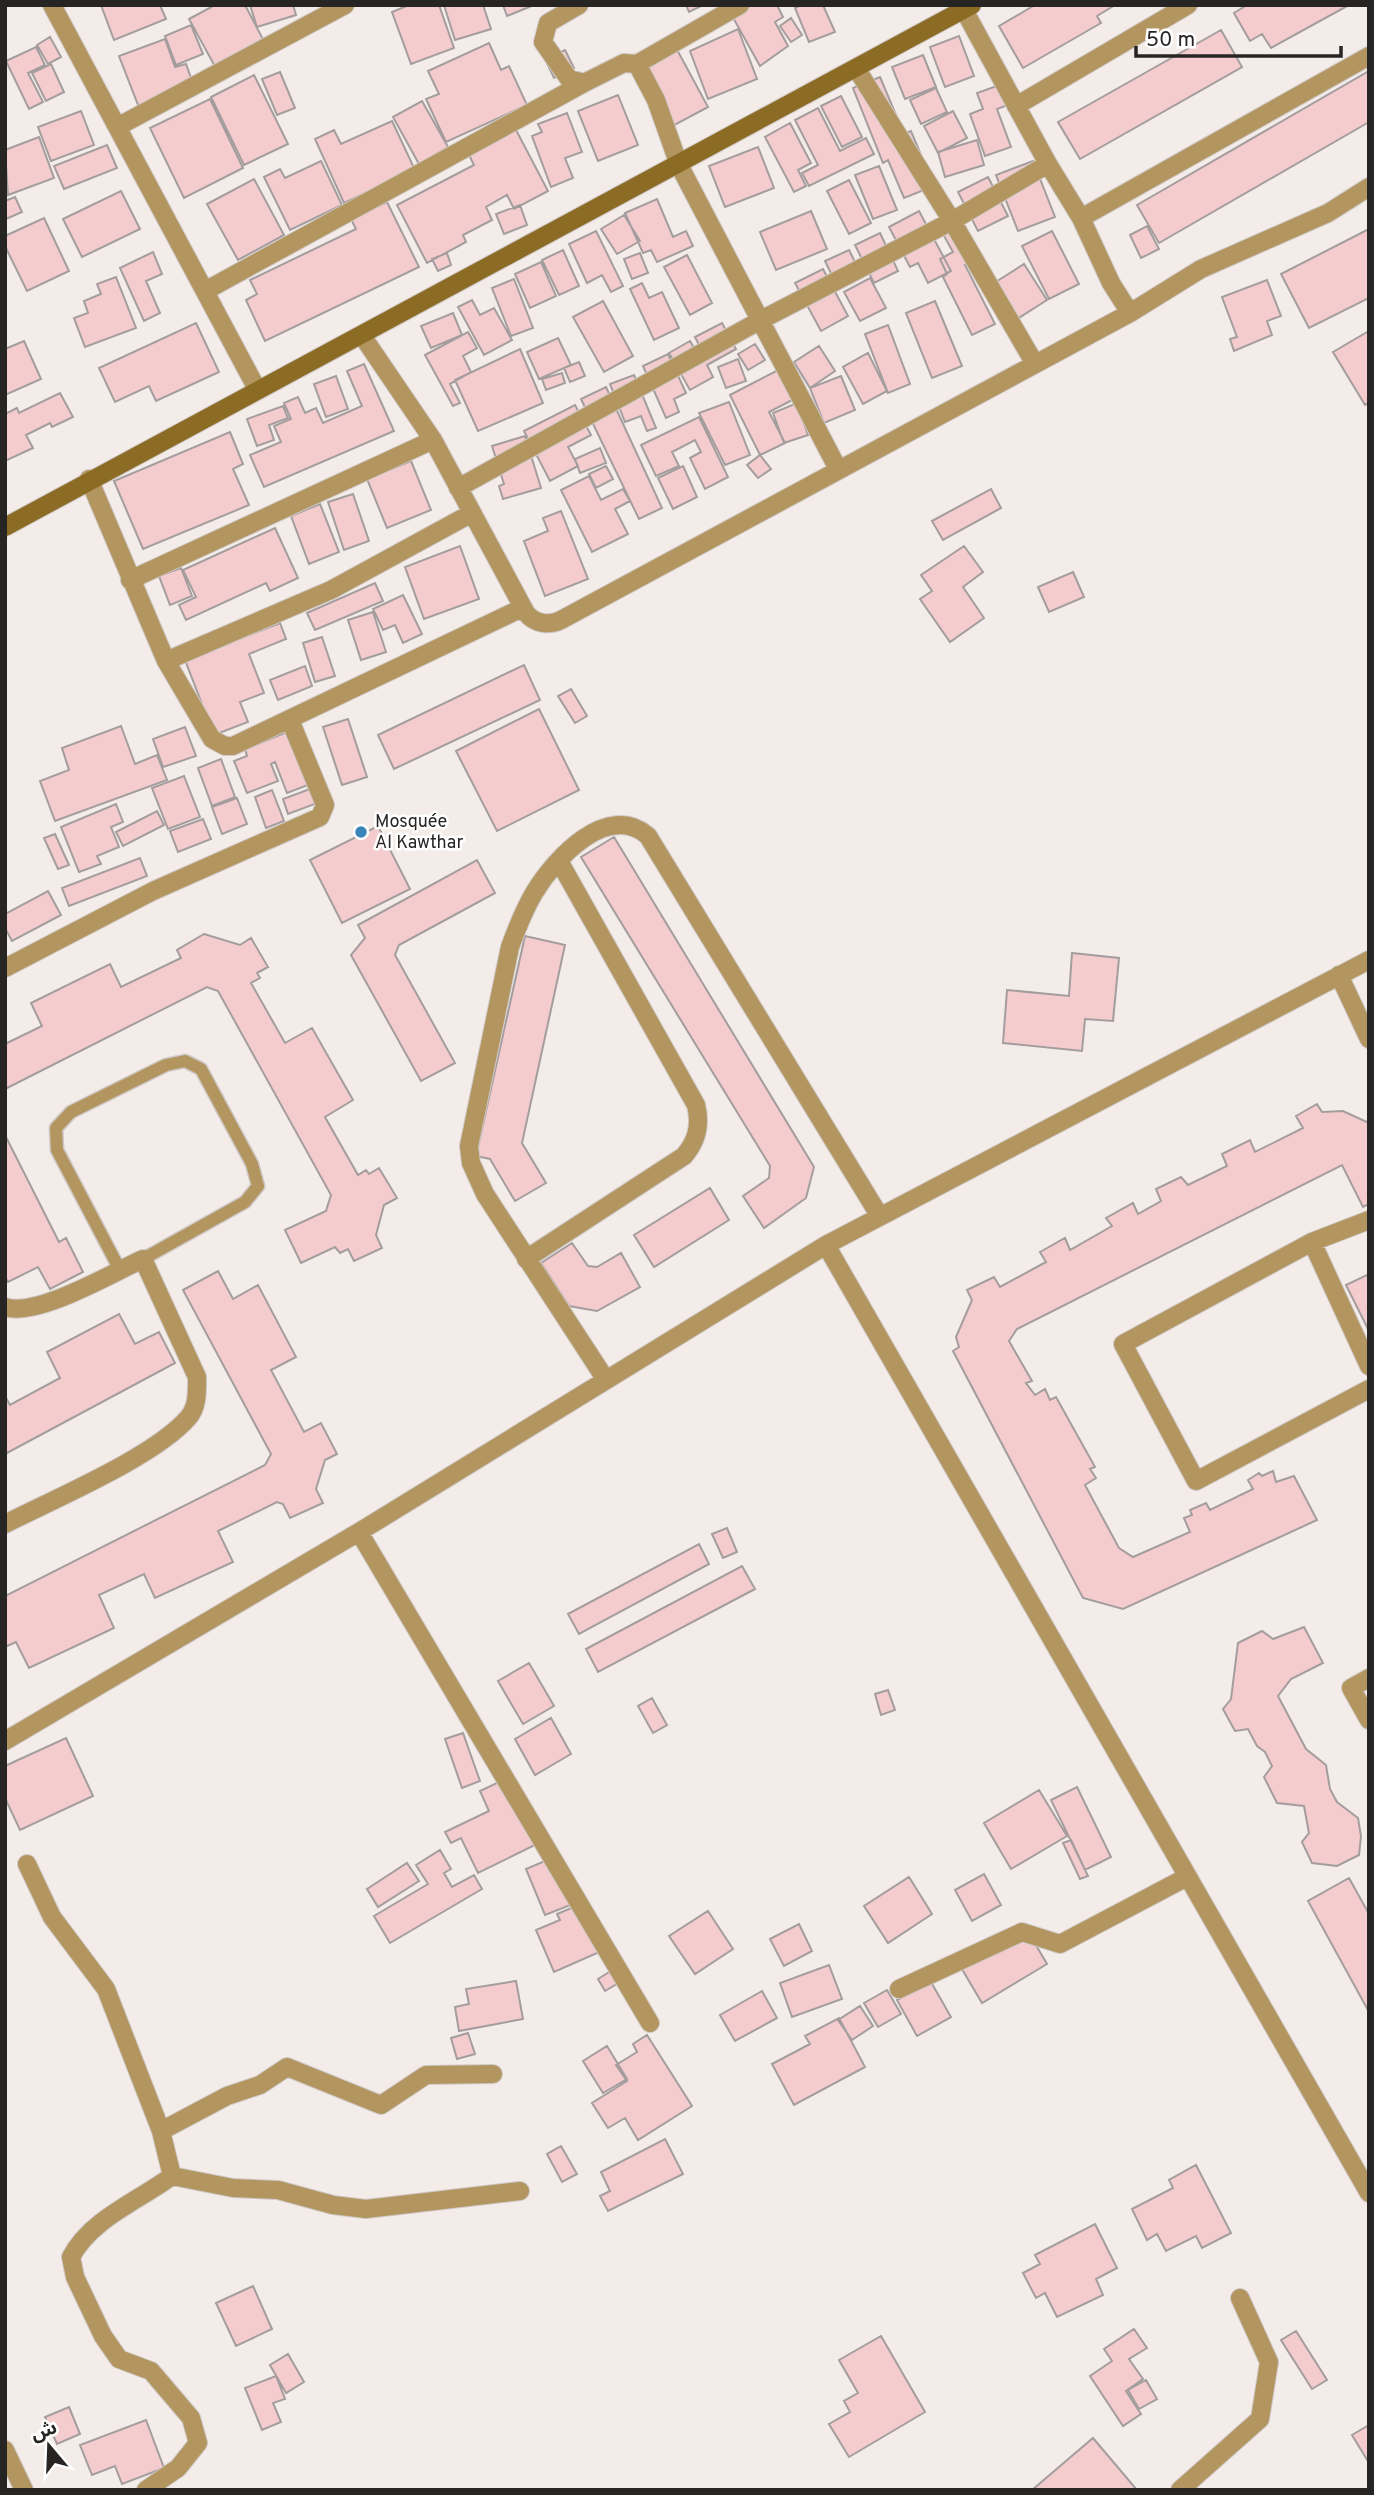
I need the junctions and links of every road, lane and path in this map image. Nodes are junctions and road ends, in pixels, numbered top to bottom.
1 (52, 5) edge
2 (345, 5) edge
3 (579, 5) edge
4 (740, 5) edge
5 (1188, 5) edge
6 (968, 7) edge
7 (1369, 55) edge
8 (637, 64) junction
9 (856, 68) junction
10 (584, 83) junction
11 (1016, 106) junction
12 (117, 127) junction
13 (1048, 164) junction
14 (679, 165) junction
15 (1369, 187) edge
16 (1081, 218) junction
17 (952, 220) junction
18 (205, 291) junction
19 (1130, 313) junction
20 (759, 321) junction
21 (363, 337) junction
22 (1035, 364) junction
23 (257, 389) junction
24 (433, 440) junction
25 (838, 469) junction
26 (89, 479) junction
27 (458, 488) junction
28 (472, 513) junction
29 (5, 527) edge
30 (130, 580) junction
31 (523, 608) junction
32 (166, 661) junction
33 (290, 720) junction
34 (559, 861) junction
35 (1369, 960) edge
36 (5, 968) edge
37 (1339, 975) junction
38 (1369, 1039) edge
39 (879, 1215) junction
40 (1369, 1220) edge
41 (1312, 1242) junction
42 (826, 1245) junction
43 (143, 1259) junction
44 (526, 1259) junction
45 (120, 1270) junction
46 (5, 1307) edge
47 (1369, 1366) edge
48 (606, 1380) junction
49 (1369, 1389) edge
50 (5, 1524) edge
51 (359, 1532) junction
52 (1369, 1678) edge
53 (1369, 1720) edge
54 (5, 1741) edge
55 (27, 1864) dead end
56 (1187, 1877) junction
57 (899, 1989) dead end
58 (650, 2023) dead end
59 (493, 2074) dead end
60 (161, 2131) junction
61 (172, 2176) junction
62 (520, 2191) dead end
63 (1369, 2193) edge
64 (1240, 2298) dead end
65 (5, 2450) edge
66 (24, 2490) edge
67 (146, 2490) edge
68 (1180, 2490) edge

1 - 12 street
2 - 12 street
3 - 10 street
4 - 8 street
5 - 11 street
6 - 9 street
6 - 11 street
7 - 16 street
8 - 10 street
8 - 14 street
9 - 14 street
9 - 17 street
10 - 18 street
11 - 13 street
12 - 18 street
13 - 16 street
13 - 17 street
14 - 20 street
14 - 21 street
15 - 19 street
16 - 19 street
17 - 20 street
17 - 22 street
18 - 23 street
19 - 22 street
20 - 25 street
20 - 27 street
21 - 23 street
21 - 24 street
22 - 25 street
23 - 26 street
24 - 27 street
24 - 30 street
25 - 31 street
26 - 29 street
26 - 30 street
27 - 28 street
28 - 31 street
28 - 32 street
30 - 32 street
31 - 33 street
32 - 33 street
33 - 36 street
34 - 39 street
34 - 44 street
34 - 44 street
35 - 37 street
37 - 38 street
37 - 39 street
39 - 42 street
40 - 41 street
41 - 47 street
41 - 49 street
42 - 48 street
42 - 56 street
43 - 45 street
43 - 45 lane
43 - 50 street
44 - 48 street
45 - 46 street
48 - 51 street
51 - 54 street
51 - 58 street
52 - 53 street
55 - 60 street
56 - 57 street
56 - 63 street
59 - 60 street
60 - 61 street
61 - 62 street
61 - 67 street
64 - 68 street
65 - 66 street

